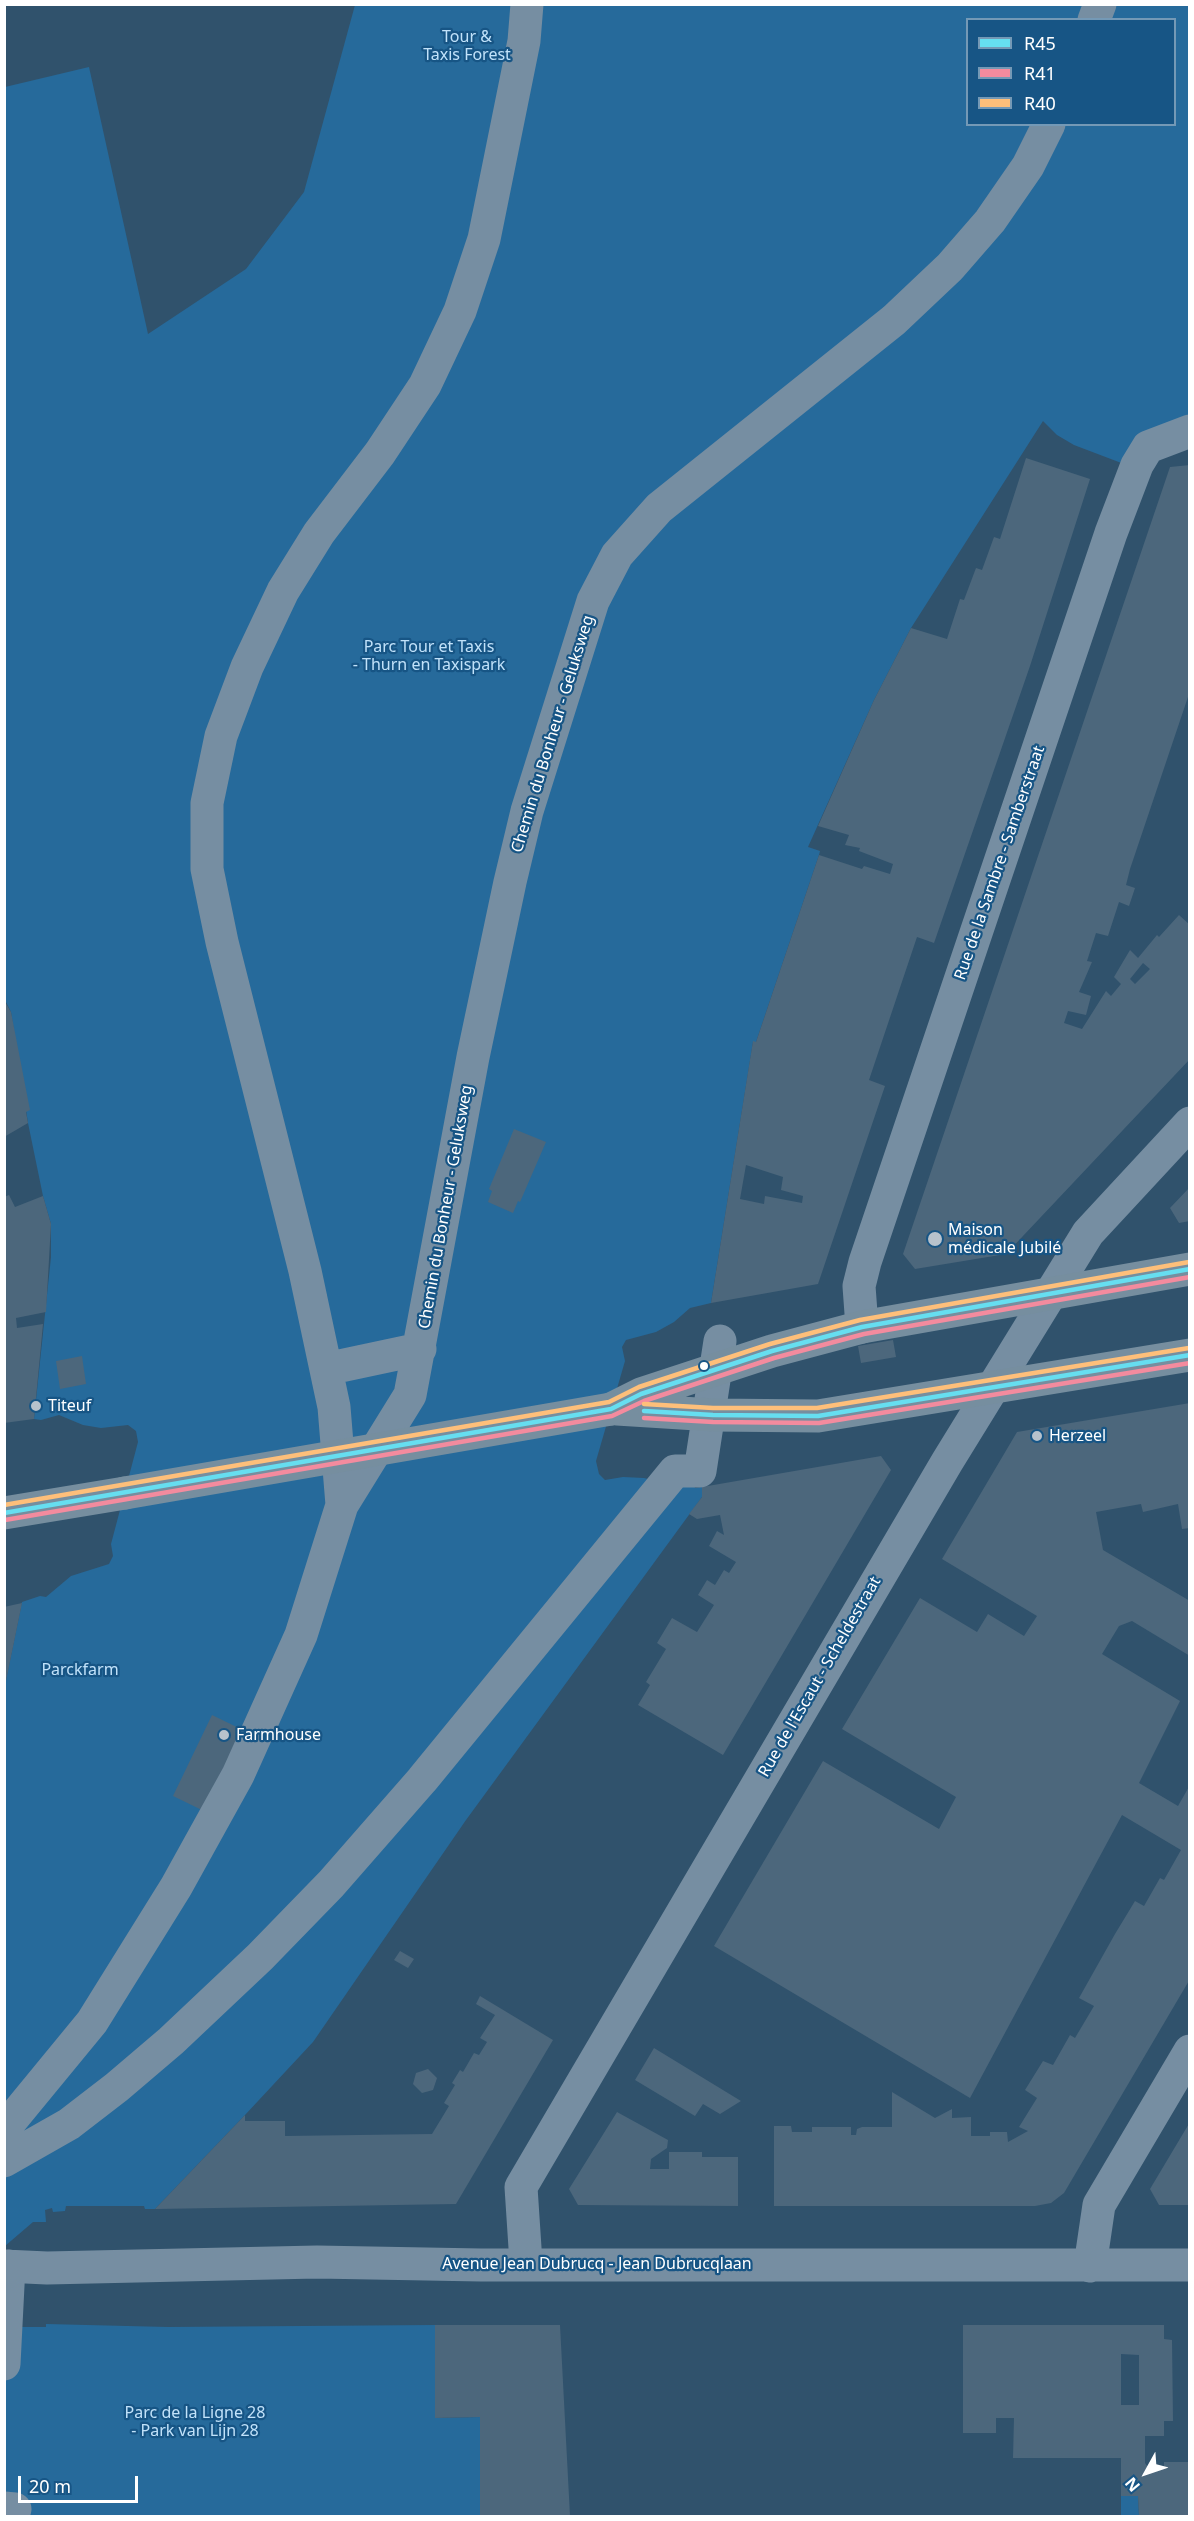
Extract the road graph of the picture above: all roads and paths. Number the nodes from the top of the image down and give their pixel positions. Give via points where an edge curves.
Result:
1 (527, 4) edge
2 (1048, 126) edge
3 (1190, 431) edge
4 (1190, 1123) edge
5 (1190, 1269) edge
6 (1051, 1293) junction
7 (862, 1326) junction
8 (420, 1349) junction
9 (718, 1355) junction
10 (1190, 1355) edge
11 (326, 1369) junction
12 (992, 1389) junction
13 (611, 1409) junction
14 (709, 1415) junction
15 (342, 1505) junction
16 (4, 1513) edge
17 (1190, 2051) edge
18 (4, 2130) edge
19 (4, 2161) edge
20 (526, 2263) junction
21 (1190, 2265) edge
22 (7, 2266) edge
23 (1090, 2266) junction
24 (4, 2364) edge

1 - 11 street via 524,41 484,239 460,311 425,385 380,453 319,533 283,591 247,667 221,736 207,803 207,869 222,942
2 - 8 street, Chemin du Bonheur - Geluksweg via 1028,166 990,221 950,267 894,320 659,508 618,555 593,601 527,811 510,882 473,1057
3 - 7 street, Rue de la Sambre - Samberstraat via 1148,447 1111,533 865,1262 859,1286
4 - 6 street, Rue de l'Escaut - Scheldestraat via 1095,1225
5 - 6 main road
6 - 7 main road
6 - 12 street, Rue de l'Escaut - Scheldestraat
7 - 9 main road via 771,1351
8 - 11 street
8 - 15 street, Chemin du Bonheur - Geluksweg via 410,1395
9 - 13 main road
9 - 14 street
10 - 12 main road
11 - 15 street via 334,1407
12 - 14 main road via 818,1416
12 - 20 street, Rue de l'Escaut - Scheldestraat via 521,2187
13 - 14 main road
13 - 16 main road, bridge
14 - 19 street via 700,1471 675,1471 471,1722 331,1884 260,1957 126,2080 69,2124
15 - 18 street via 301,1635 238,1775 176,1887 92,2022
17 - 23 street via 1099,2205
20 - 22 street, Avenue Jean Dubrucq - Jean Dubrucqlaan
20 - 23 street, Avenue Jean Dubrucq - Jean Dubrucqlaan
21 - 23 street, Avenue Jean Dubrucq - Jean Dubrucqlaan
22 - 24 street

